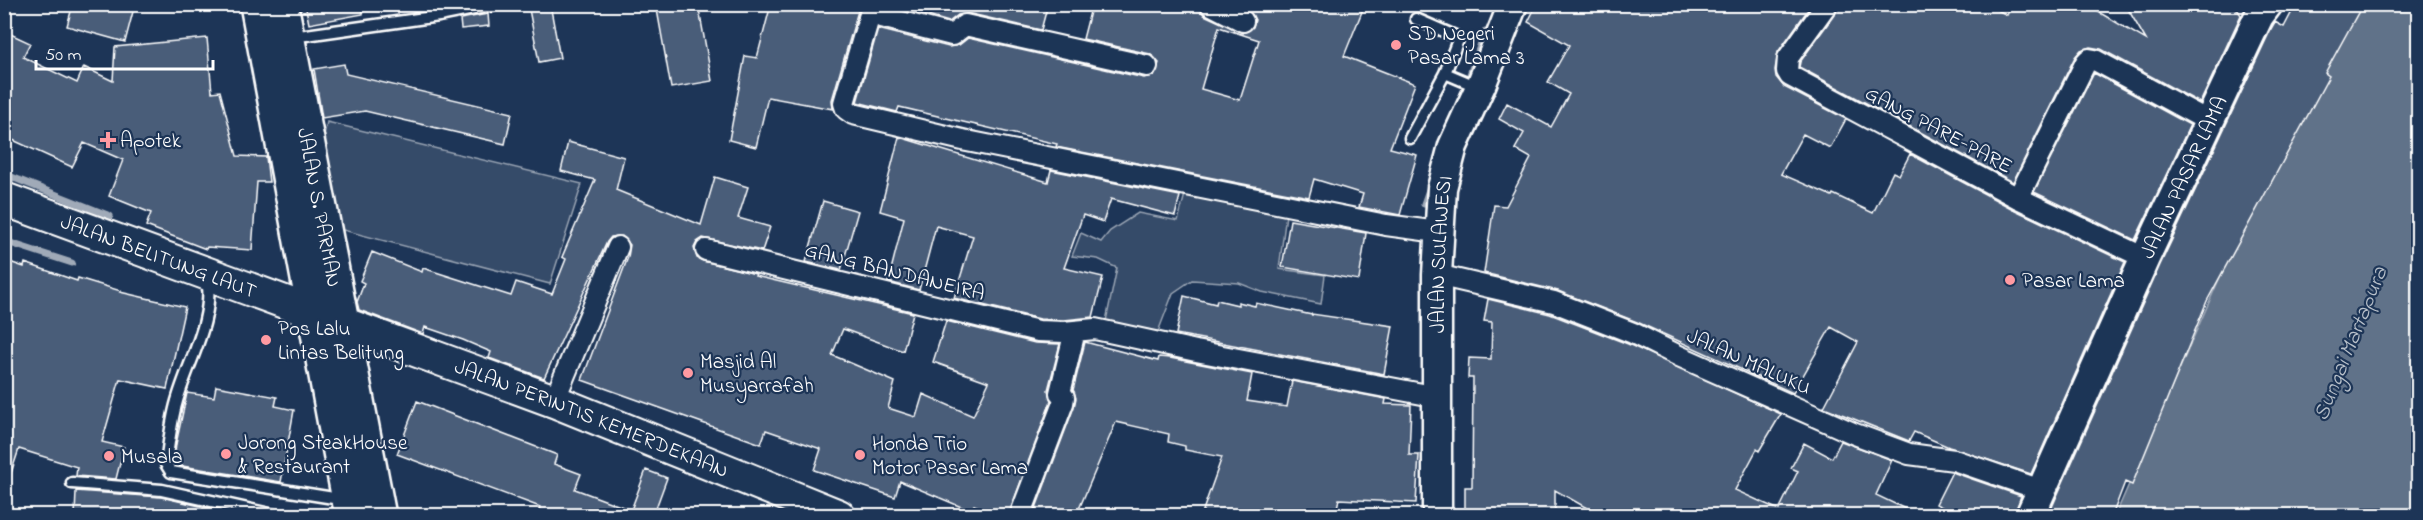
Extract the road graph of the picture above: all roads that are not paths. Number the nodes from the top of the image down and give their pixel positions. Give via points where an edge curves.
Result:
1 (257, 4) edge
2 (281, 4) edge
3 (499, 4) edge
4 (1210, 4) edge
5 (1513, 4) edge
6 (1827, 4) edge
7 (2260, 8) edge
8 (872, 9) edge
9 (438, 10) edge
10 (1416, 19) dead end
11 (1243, 21) dead end
12 (276, 39) junction
13 (1147, 66) dead end
14 (1445, 73) junction
15 (1473, 84) junction
16 (2208, 121) junction
17 (1410, 138) dead end
18 (2018, 198) junction
19 (4, 200) edge
20 (1438, 232) junction
21 (618, 247) dead end
22 (706, 250) dead end
23 (2145, 258) junction
24 (206, 272) junction
25 (1437, 275) junction
26 (328, 318) junction
27 (1075, 331) junction
28 (1438, 397) junction
29 (554, 401) junction
30 (72, 483) dead end
31 (2035, 503) edge
32 (351, 508) edge
33 (279, 516) edge
34 (379, 516) edge
35 (839, 516) edge
36 (1020, 516) edge
37 (1437, 516) edge

1 - 12 highway, JALAN S. PARMAN
2 - 12 highway, JALAN S. PARMAN
3 - 9 lane
4 - 11 street
5 - 15 main road, JALAN SULAWESI
6 - 18 street, GANG PARE-PARE via 1788,58 1786,71
7 - 16 main road, JALAN PASAR LAMA
8 - 13 street via 952,35 965,25
8 - 20 street via 844,103 853,114 967,141
9 - 12 lane
10 - 14 lane via 1458,40
12 - 26 highway, JALAN S. PARMAN
14 - 15 lane
14 - 17 lane
15 - 20 main road, JALAN SULAWESI via 1442,188
16 - 18 street via 2089,59
16 - 23 main road, JALAN PASAR LAMA
18 - 23 street, GANG PARE-PARE
19 - 24 main road, JALAN BELITUNG LAUT
20 - 25 main road, JALAN SULAWESI
21 - 29 street
22 - 27 street, GANG BANDANEIRA via 1038,331
23 - 31 main road, JALAN PASAR LAMA
24 - 26 main road, JALAN BELITUNG LAUT
24 - 32 lane via 208,307 177,401 166,464 171,472
25 - 28 main road, JALAN SULAWESI
25 - 31 street, JALAN MALUKU via 1554,302 1633,333 1855,434 1909,454 1954,460
26 - 29 main road, JALAN PERINTIS KEMERDEKAAN
26 - 32 highway, JALAN S. PARMAN
26 - 34 highway, JALAN S. PARMAN
27 - 28 street, GANG BANDANEIRA via 1095,329
27 - 36 street via 1062,379 1063,403
28 - 37 main road, JALAN SULAWESI
29 - 35 main road, JALAN PERINTIS KEMERDEKAAN
30 - 33 lane via 162,490

